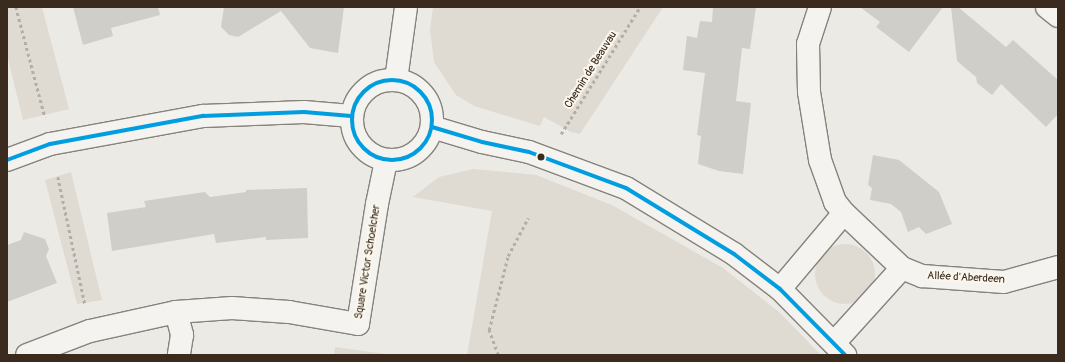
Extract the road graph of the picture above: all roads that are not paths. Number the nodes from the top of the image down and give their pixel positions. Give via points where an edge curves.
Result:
1 (406, 7) edge
2 (820, 7) edge
3 (1048, 7) edge
4 (1058, 16) edge
5 (396, 80) junction
6 (351, 116) junction
7 (432, 127) junction
8 (7, 160) edge
9 (386, 161) junction
10 (844, 213) junction
11 (1058, 267) edge
12 (902, 268) junction
13 (780, 289) junction
14 (176, 312) junction
15 (839, 349) edge
16 (27, 355) edge
17 (179, 355) edge

1 - 5 street
2 - 10 street via 808,44 809,92 820,160 835,202
3 - 4 street
5 - 6 street via 379,81 362,91
5 - 7 street via 412,85 426,98 432,113
6 - 8 street via 304,112 203,116 50,144
6 - 9 street via 357,142 368,154
7 - 9 street via 417,154 402,160
7 - 13 street via 482,142 529,152 626,188 734,254
9 - 14 street, Square Victor Schoelcher via 358,324 289,312 232,308
10 - 12 street
10 - 13 street
11 - 12 street, Allée d'Aberdeen via 1004,282 922,276
12 - 15 street
13 - 15 street
14 - 16 street, Square Victor Schoelcher via 90,330
14 - 17 street via 182,335

